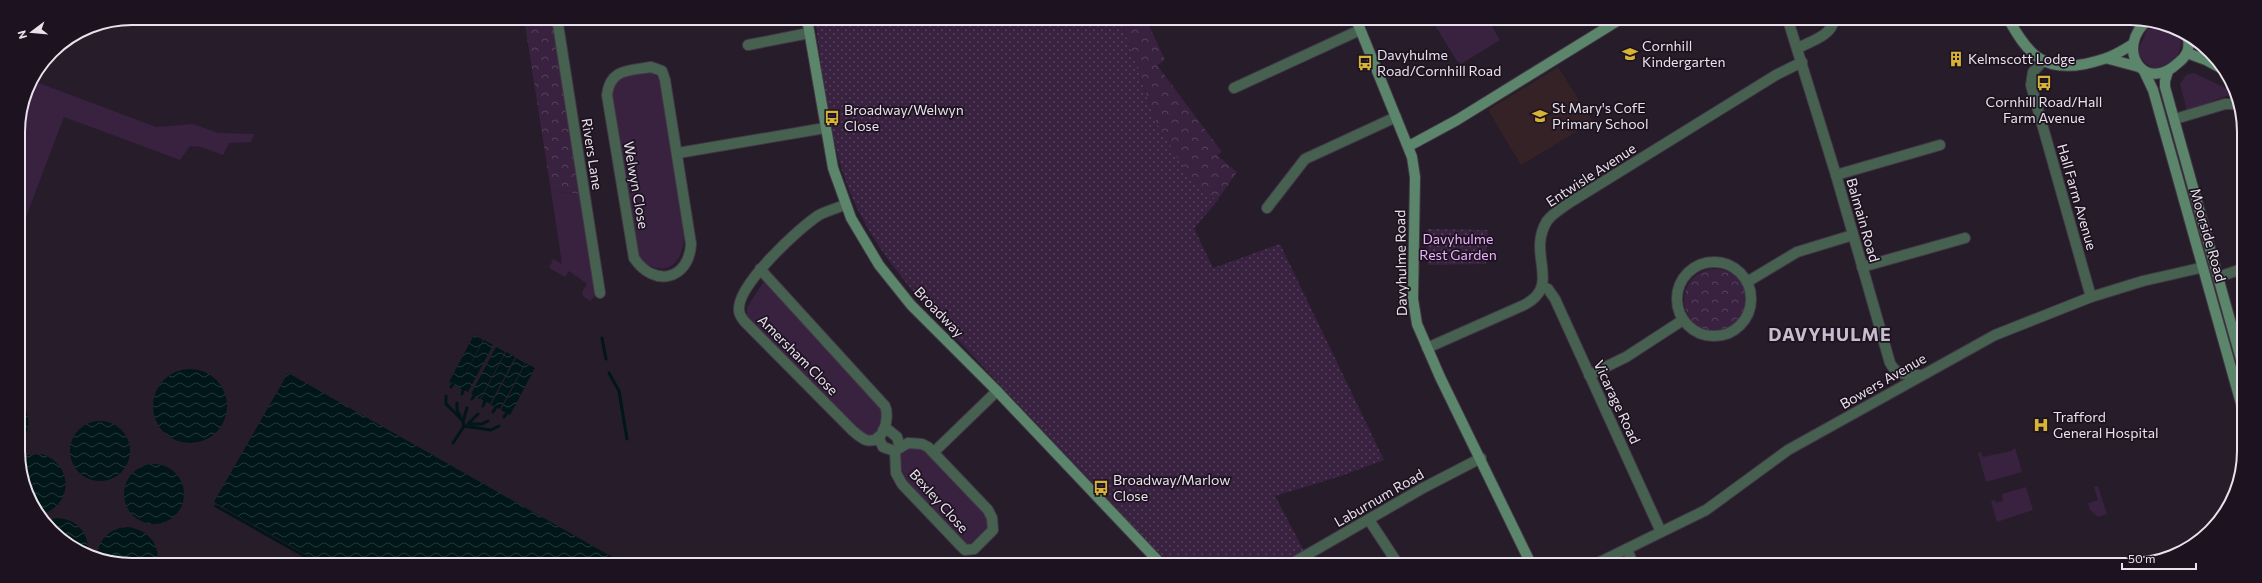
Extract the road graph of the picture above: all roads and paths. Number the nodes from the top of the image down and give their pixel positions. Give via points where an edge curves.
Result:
1 (558, 25) edge
2 (808, 25) edge
3 (1358, 25) edge
4 (1611, 25) edge
5 (1790, 25) edge
6 (1833, 25) edge
7 (2012, 25) edge
8 (2138, 26) edge
9 (2143, 26) edge
10 (1360, 30) junction
11 (2138, 31) junction
12 (809, 33) junction
13 (2188, 42) edge
14 (2133, 44) junction
15 (748, 45) dead end
16 (1798, 48) junction
17 (2186, 53) junction
18 (2109, 59) junction
19 (2043, 61) junction
20 (1800, 63) junction
21 (2212, 63) edge
22 (2142, 69) junction
23 (2168, 71) junction
24 (1234, 88) dead end
25 (2233, 104) edge
26 (1396, 117) junction
27 (2175, 119) junction
28 (825, 128) junction
29 (1409, 146) junction
30 (1940, 146) dead end
31 (678, 153) junction
32 (1836, 175) junction
33 (845, 205) junction
34 (1267, 208) dead end
35 (1853, 235) junction
36 (1965, 238) dead end
37 (1862, 267) junction
38 (760, 268) junction
39 (2203, 269) junction
40 (2237, 270) edge
41 (2216, 273) junction
42 (1748, 282) junction
43 (1543, 287) junction
44 (2220, 288) junction
45 (2210, 291) junction
46 (600, 293) dead end
47 (2091, 297) junction
48 (1683, 320) junction
49 (2237, 346) edge
50 (1427, 348) junction
51 (1589, 375) junction
52 (1923, 375) junction
53 (2237, 389) edge
54 (997, 391) junction
55 (881, 434) junction
56 (894, 434) joint
57 (898, 449) junction
58 (934, 452) junction
59 (1481, 458) junction
60 (1370, 520) junction
61 (1661, 532) junction
62 (1627, 549) junction
63 (1155, 558) edge
64 (1303, 558) edge
65 (1394, 558) edge
66 (1528, 558) edge
67 (1608, 558) edge
68 (1631, 558) edge

1 - 46 street, Rivers Lane
2 - 12 street, Broadway
3 - 10 street, Davyhulme Road
4 - 29 street via 1457,120
5 - 16 street, Balmain Road
6 - 16 street via 1829,32
7 - 19 street via 2027,48
8 - 11 street
9 - 11 street
10 - 24 street
10 - 26 street, Davyhulme Road
11 - 14 street
12 - 15 street
12 - 28 street, Broadway
13 - 17 street
14 - 18 street
14 - 22 street, Moorside Road via 2133,56
16 - 20 street, Balmain Road
17 - 21 street
17 - 23 street
18 - 19 street via 2070,66
18 - 22 street
19 - 47 street, Hall Farm Avenue via 2033,72 2031,84
20 - 32 street, Balmain Road
20 - 43 street, Entwisle Avenue via 1650,152 1557,211 1548,220 1540,243
22 - 23 street via 2154,75
22 - 39 street, Moorside Road via 2153,90
23 - 27 street, Moorside Road via 2165,87
25 - 27 street via 2225,104
26 - 29 street, Davyhulme Road
26 - 34 street via 1305,159
27 - 41 street, Moorside Road
28 - 31 street
28 - 33 street, Broadway via 833,168
29 - 50 street, Davyhulme Road via 1415,177 1414,311
30 - 32 street
31 - 31 street, Welwyn Close via 691,244 690,258 684,267 674,274 663,277 646,273 634,258 607,95 608,84 612,78 619,73 651,67 662,71
32 - 35 street, Balmain Road
33 - 38 street, Amersham Close via 821,214 810,222
33 - 54 street, Broadway via 864,241 892,284
35 - 37 street, Balmain Road
35 - 42 street via 1797,252
36 - 37 street
37 - 52 street, Balmain Road via 1890,363 1897,372 1904,375
38 - 55 street, Amersham Close via 885,406 888,418
38 - 55 street, Amersham Close via 741,301 740,315 853,431 865,440 871,440
39 - 41 street
39 - 45 street, Moorside Road
39 - 47 street, Bowers Avenue via 2143,281
40 - 41 street
41 - 44 street, Moorside Road
42 - 48 street via 1752,294 1747,318 1739,328 1728,335 1703,335
42 - 48 street via 1732,266 1722,262 1700,264 1683,278 1678,288 1678,310
43 - 50 street via 1532,301
43 - 51 street, Vicarage Road via 1548,289 1555,299
44 - 45 street
44 - 49 street, Moorside Road
45 - 53 street, Moorside Road
47 - 52 street, Bowers Avenue via 1995,335
48 - 51 street via 1626,357
50 - 59 street, Davyhulme Road
51 - 61 street, Vicarage Road
52 - 61 street, Bowers Avenue via 1794,446 1713,506
54 - 58 street, Bexley Close
54 - 63 street, Broadway
55 - 56 street, Amersham Close via 887,429
55 - 57 street via 883,447
56 - 57 street, Bexley Close
57 - 58 street, Bexley Close via 908,443 915,443 922,444
57 - 58 street, Bexley Close via 896,473 902,484 965,550 974,549 991,534 994,525 992,518 988,510
59 - 60 street, Laburnum Road
59 - 66 street, Davyhulme Road
60 - 64 street, Laburnum Road
60 - 65 street
61 - 62 street, Bowers Avenue
62 - 67 street, Bowers Avenue
62 - 68 street

